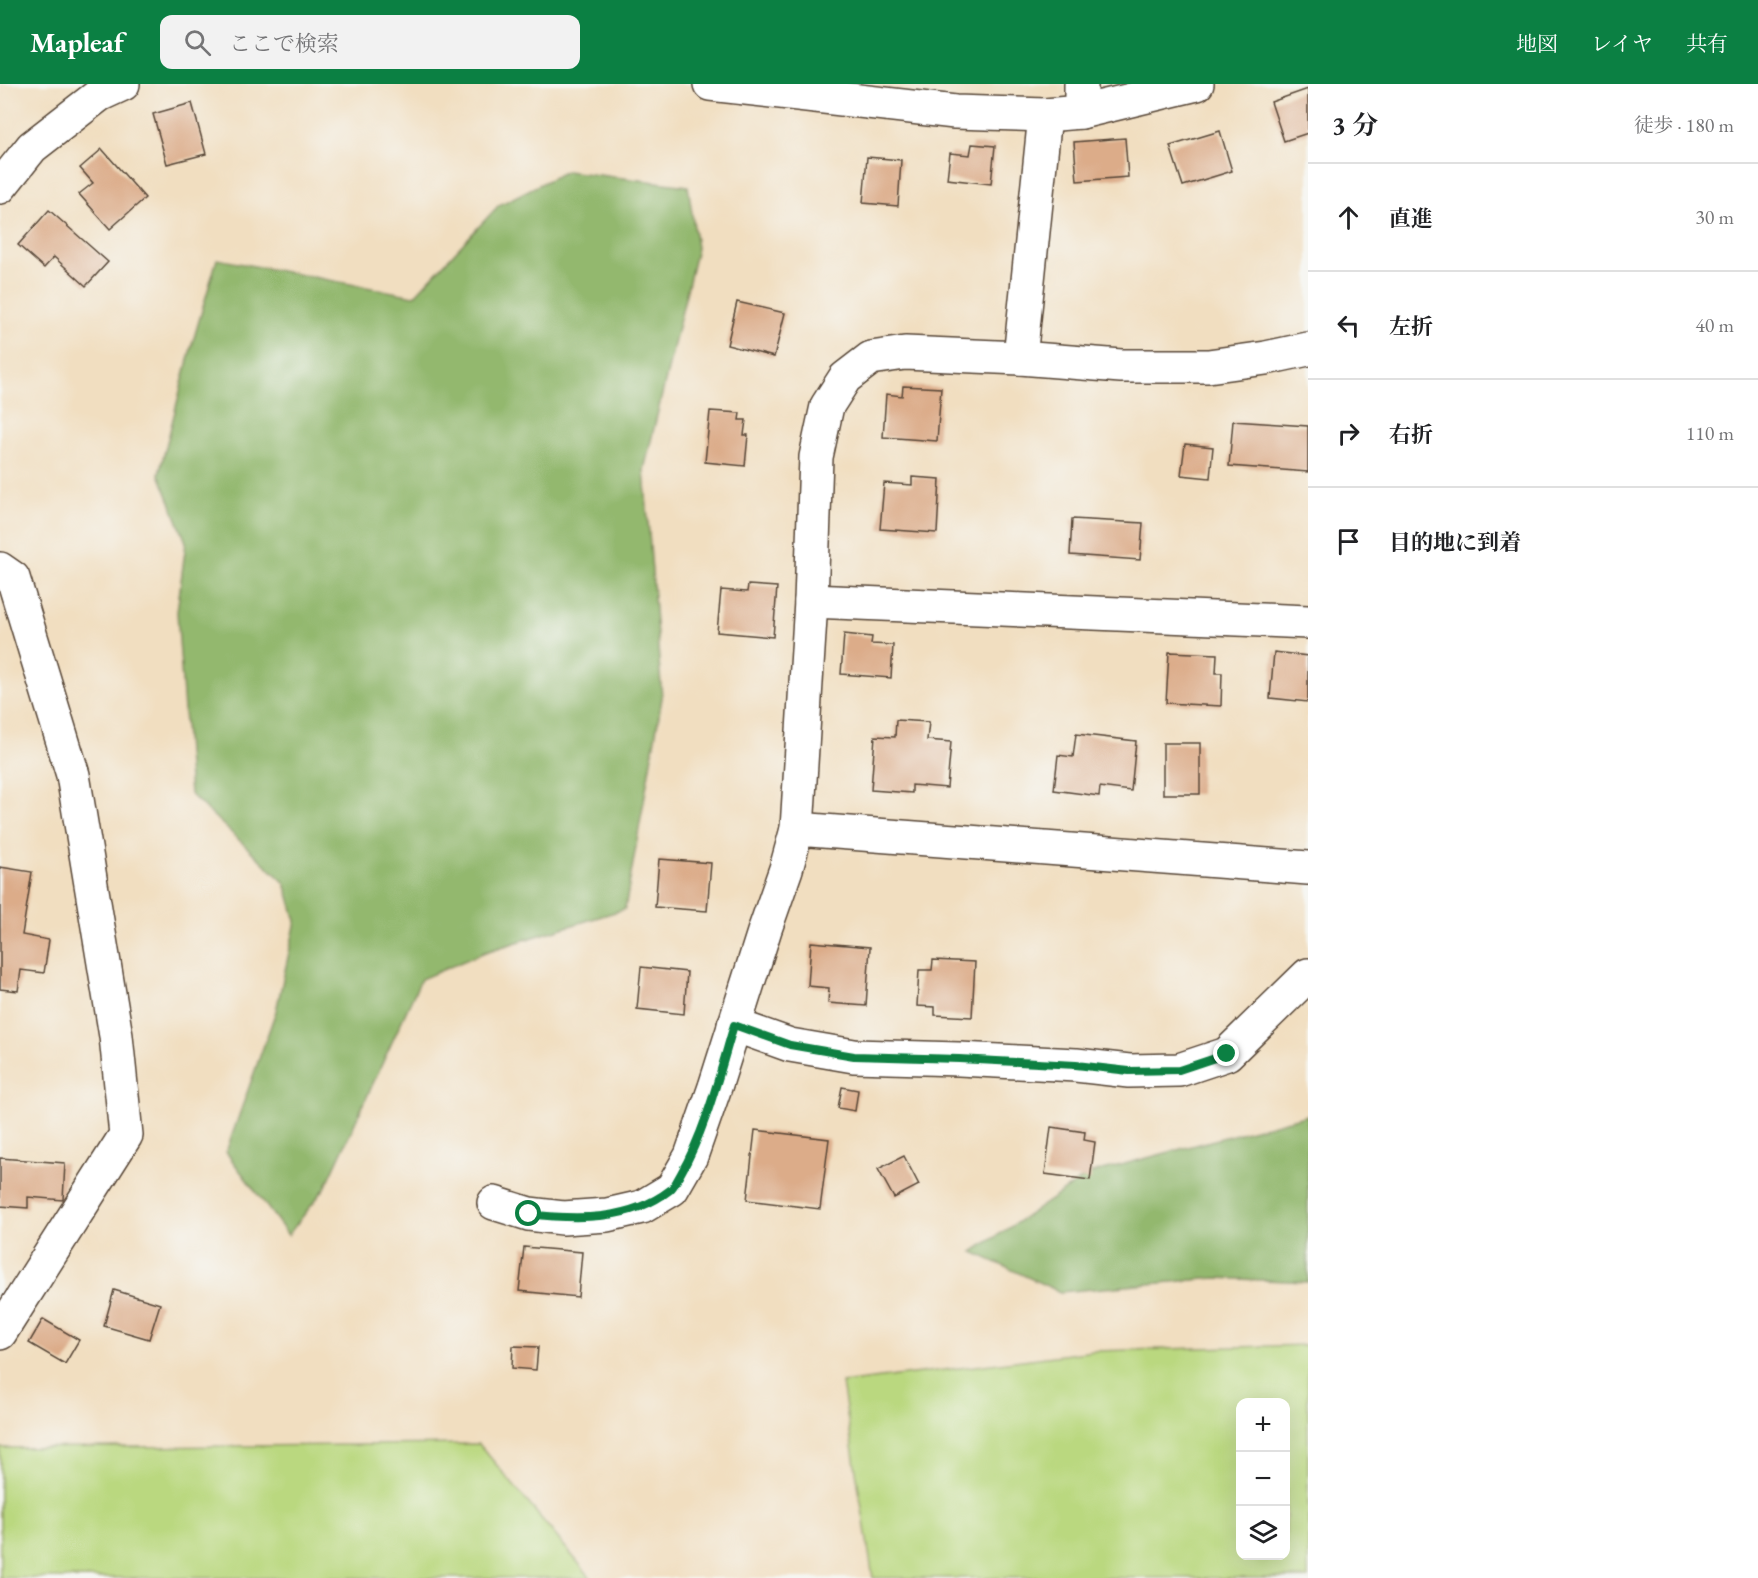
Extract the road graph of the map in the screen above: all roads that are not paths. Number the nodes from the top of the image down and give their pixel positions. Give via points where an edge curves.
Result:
1 (123, 84) edge
2 (710, 84) edge
3 (1197, 84) edge
4 (1081, 98) edge
5 (1045, 115) junction
6 (0, 187) edge
7 (1308, 349) edge
8 (1020, 358) junction
9 (0, 569) edge
10 (811, 601) junction
11 (1308, 622) edge
12 (797, 829) junction
13 (1308, 868) edge
14 (1308, 975) edge
15 (734, 1025) junction
16 (494, 1203) dead end
17 (0, 1333) edge

1 - 6 street via 99,94 32,147
2 - 5 street via 955,112
3 - 4 street
4 - 5 street
5 - 8 street
7 - 8 street via 1208,366 1121,366
8 - 10 street via 904,353 871,358 845,378 827,406 816,457
9 - 17 street via 13,578 73,775 116,1036 126,1135
10 - 11 street
10 - 12 street
12 - 13 street
12 - 15 street
14 - 15 street via 1227,1054 1179,1070 1129,1071 1076,1065 854,1056 790,1045
15 - 16 street via 691,1156 672,1189 642,1207 607,1215 563,1218 529,1214

